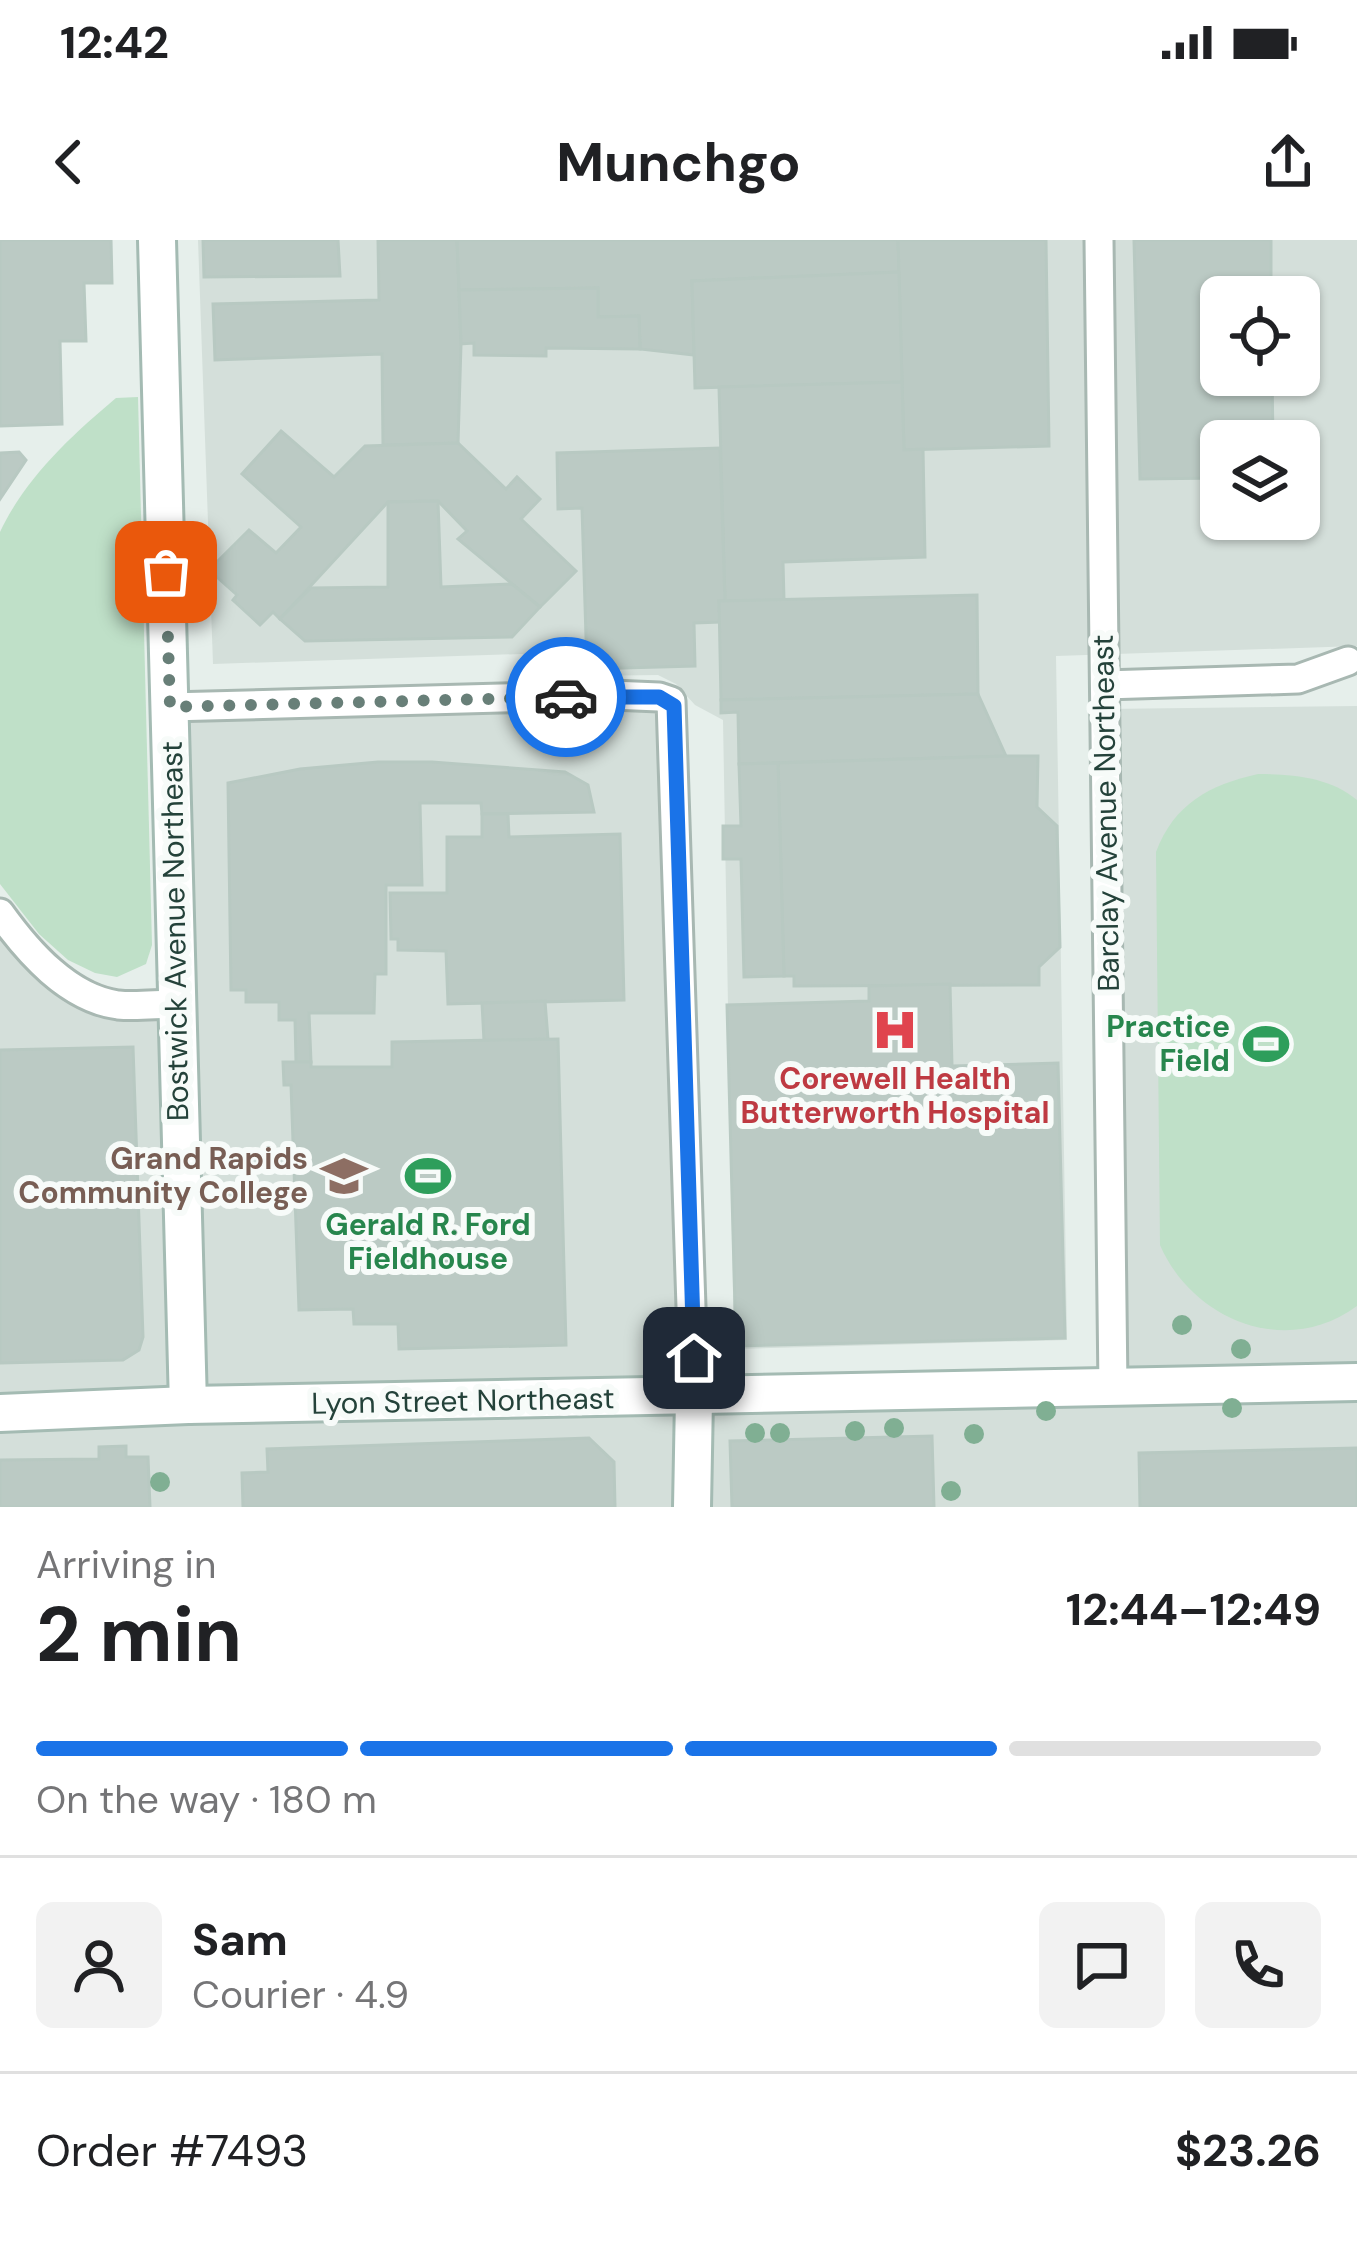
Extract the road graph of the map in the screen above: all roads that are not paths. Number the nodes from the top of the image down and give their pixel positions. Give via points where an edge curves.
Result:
1 (157, 240) edge
2 (1099, 240) edge
3 (1348, 661) dead end
4 (1105, 685) junction
5 (170, 707) junction
6 (0, 913) edge
7 (176, 1004) junction
8 (1357, 1382) edge
9 (1113, 1387) junction
10 (694, 1398) junction
11 (188, 1405) junction
12 (0, 1413) edge
13 (692, 1507) edge

1 - 5 street, Bostwick Avenue Northeast
2 - 4 street, Barclay Avenue Northeast
3 - 4 street via 1298,679
4 - 9 street, Barclay Avenue Northeast
5 - 7 street, Bostwick Avenue Northeast
5 - 10 street via 611,695 671,701
6 - 7 street via 19,940 84,994 118,1005
7 - 11 street, Bostwick Avenue Northeast
8 - 9 street, Lyon Street Northeast
9 - 10 street, Lyon Street Northeast
10 - 11 street, Lyon Street Northeast
10 - 13 street
11 - 12 street, Lyon Street Northeast

